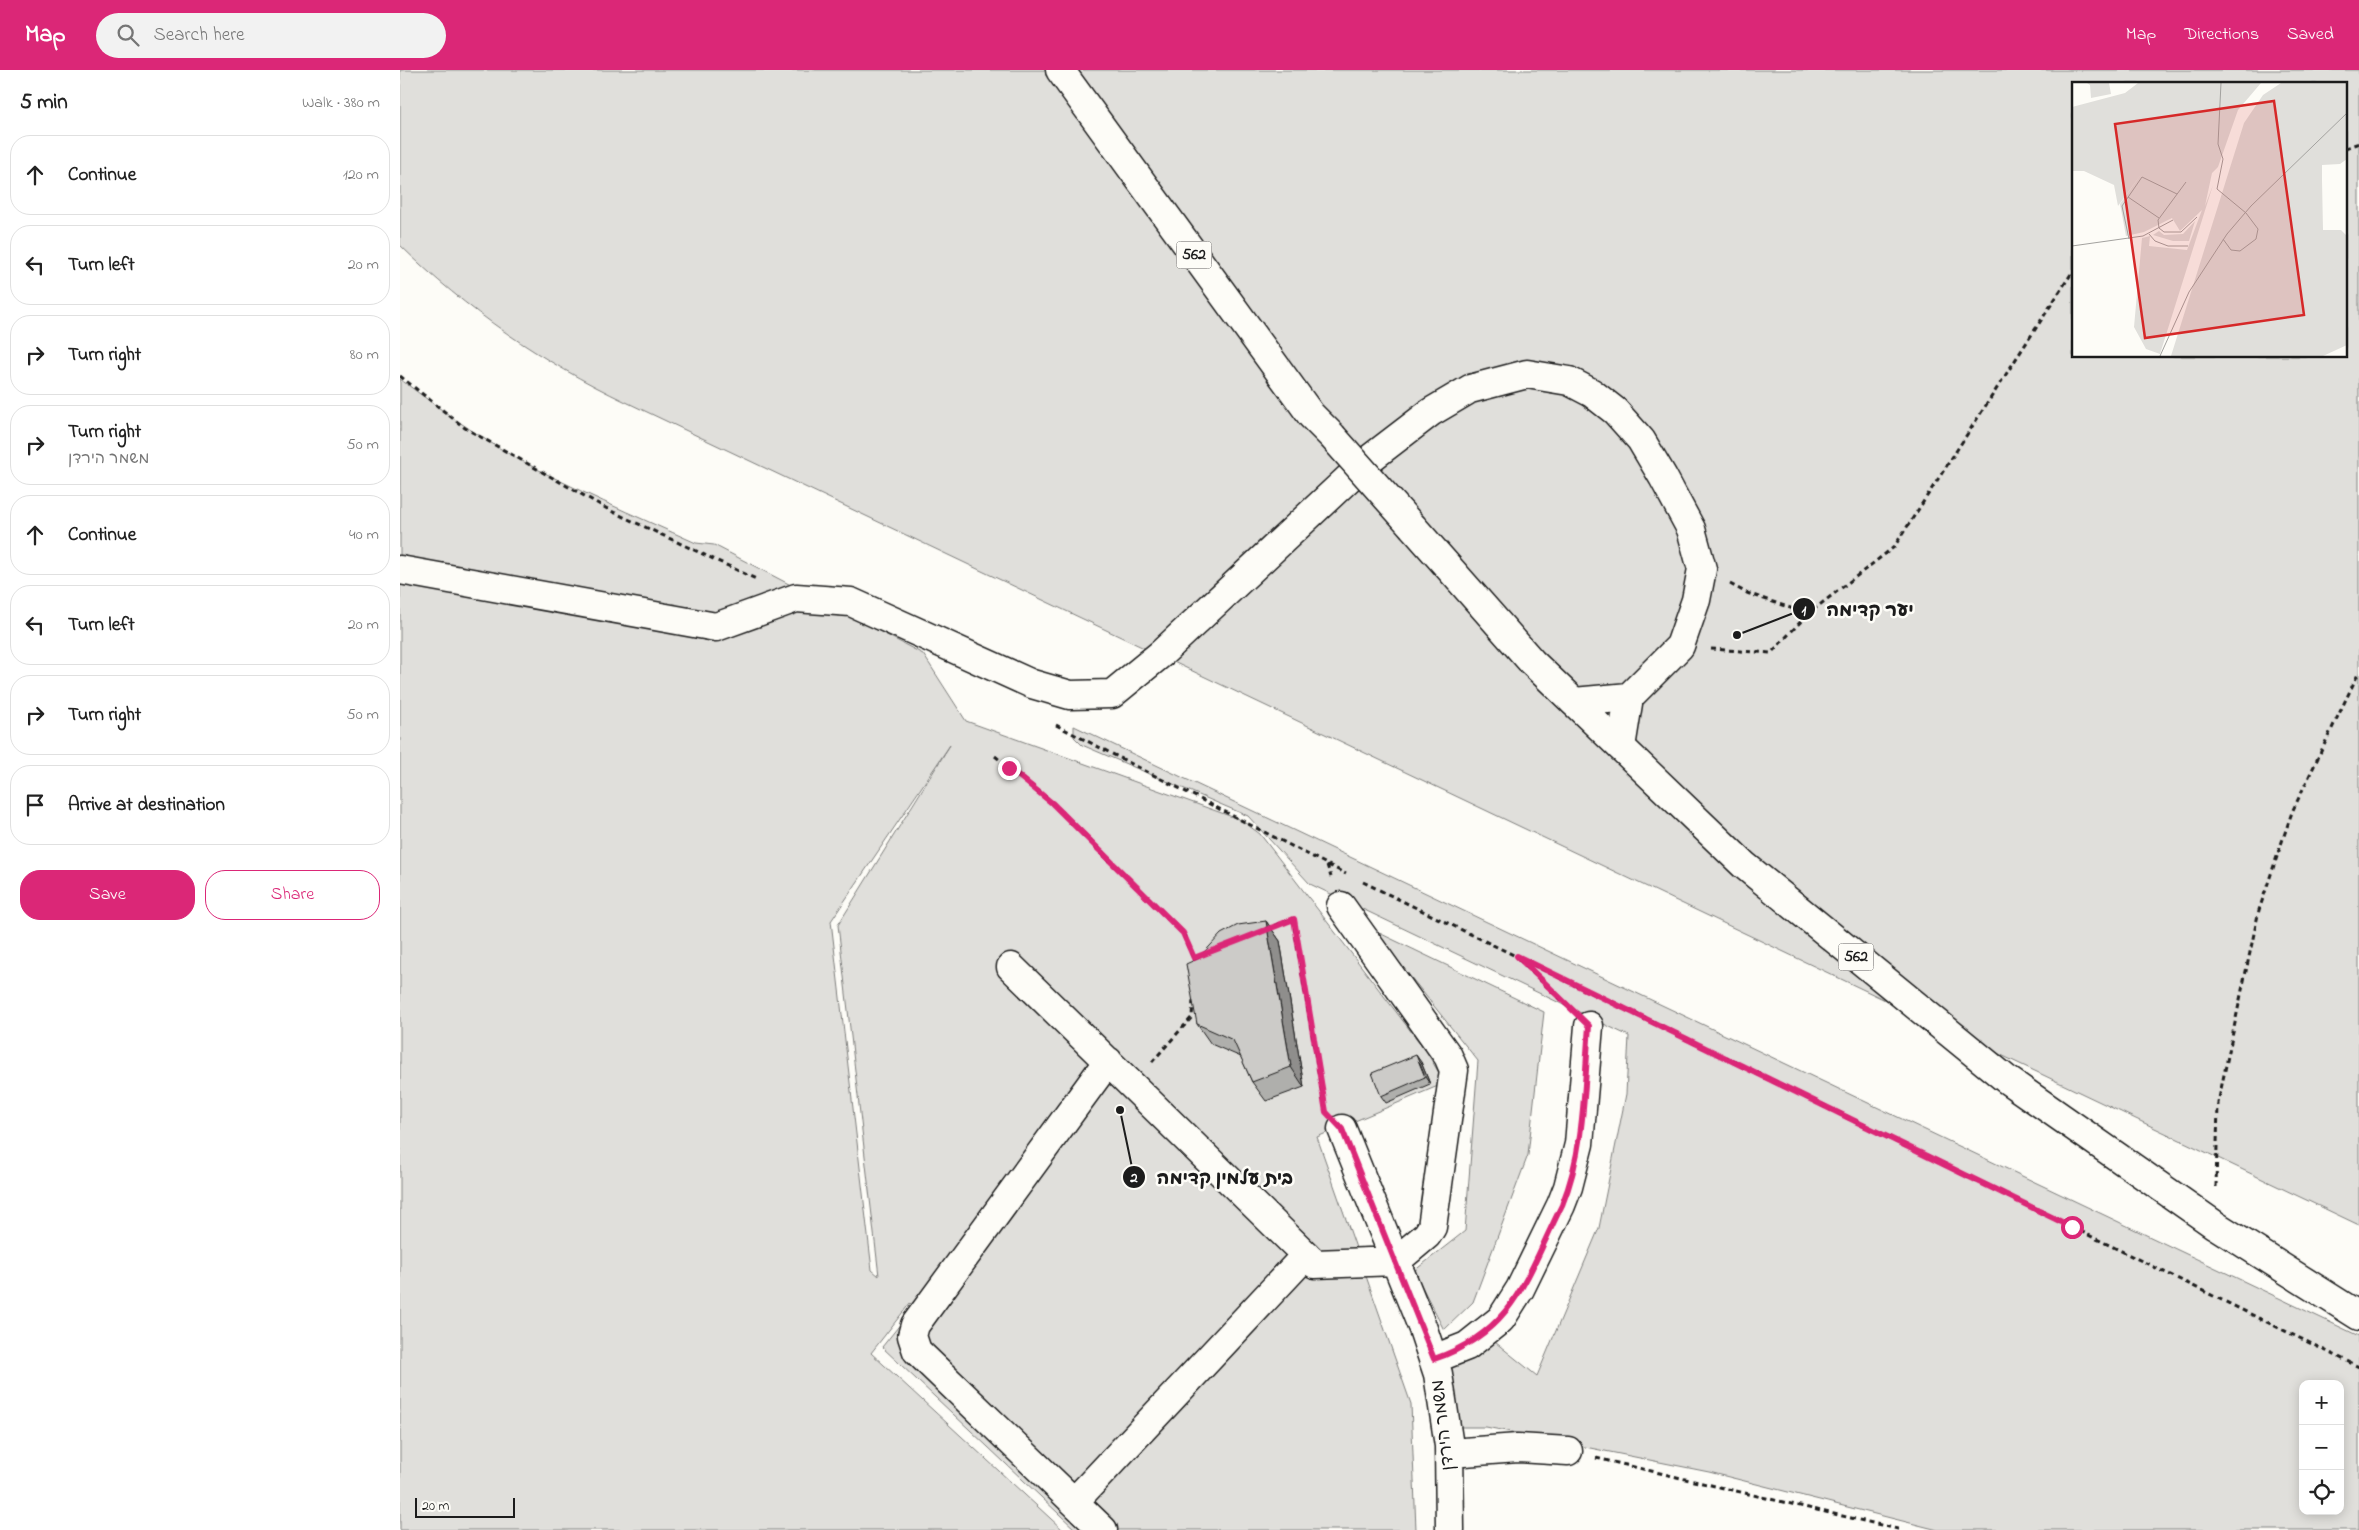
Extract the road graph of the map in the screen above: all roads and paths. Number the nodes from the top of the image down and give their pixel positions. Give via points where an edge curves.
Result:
1 (1060, 70) edge
2 (2359, 143) edge
3 (2346, 148) edge
4 (2072, 273) edge
5 (400, 376) edge
6 (1702, 569) junction
7 (400, 570) edge
8 (796, 598) junction
9 (1808, 614) junction
10 (1680, 646) junction
11 (2359, 672) edge
12 (1629, 697) junction
13 (1574, 702) junction
14 (1057, 726) dead end
15 (1621, 747) junction
16 (995, 756) dead end
17 (1341, 906) dead end
18 (1266, 930) edge
19 (1212, 951) edge
20 (1517, 956) junction
21 (1194, 958) junction
22 (1011, 967) dead end
23 (1194, 968) edge
24 (1598, 996) dead end
25 (1193, 998) edge
26 (1607, 1000) dead end
27 (1589, 1026) joint
28 (1108, 1061) junction
29 (1132, 1085) junction
30 (1342, 1129) joint
31 (2215, 1225) junction
32 (1306, 1255) junction
33 (1396, 1260) junction
34 (2359, 1316) edge
35 (1434, 1359) junction
36 (2359, 1367) edge
37 (1568, 1451) joint
38 (1450, 1453) junction
39 (1074, 1502) junction
40 (1103, 1530) edge
41 (1450, 1530) edge
42 (1902, 1530) edge

1 - 13 street, 562, bridge via 1311,415 1532,662
2 - 3 path
4 - 9 path via 1894,548
5 - 8 path via 465,428 612,511
6 - 8 street via 1691,529 1641,440 1614,410 1592,393 1569,381 1528,374 1470,389 1431,412 1367,461 1162,653 1112,694 1070,695 1032,684 851,602
6 - 9 path via 1748,593
6 - 10 street via 1696,600
7 - 8 street via 716,627
9 - 10 path via 1771,654
10 - 12 street
11 - 31 path via 2292,812 2260,910 2218,1104
12 - 13 street
12 - 15 street
13 - 15 street, 562
14 - 20 path via 1327,865
15 - 31 street, 562 via 1744,865 2006,1079
16 - 21 path via 1052,803 1183,933
17 - 33 street via 1448,1056 1454,1070 1432,1227 1427,1235
18 - 30 path via 1294,919 1326,1112
19 - 21 path
20 - 24 path
20 - 27 path
21 - 23 path
22 - 28 street
25 - 29 path via 1192,1017
26 - 36 path
27 - 35 street via 1579,1144 1562,1205 1520,1289 1501,1318 1467,1346
28 - 29 street
28 - 39 street via 915,1325 912,1336 917,1351
29 - 32 street
30 - 33 street, משמר הירדן
31 - 34 street, 562
32 - 33 street via 1315,1264
32 - 39 street
33 - 35 street, משמר הירדן
35 - 38 street, משמר הירדן via 1446,1411
37 - 38 street via 1518,1448
37 - 42 path
38 - 41 street, משמר הירדן
39 - 40 street

